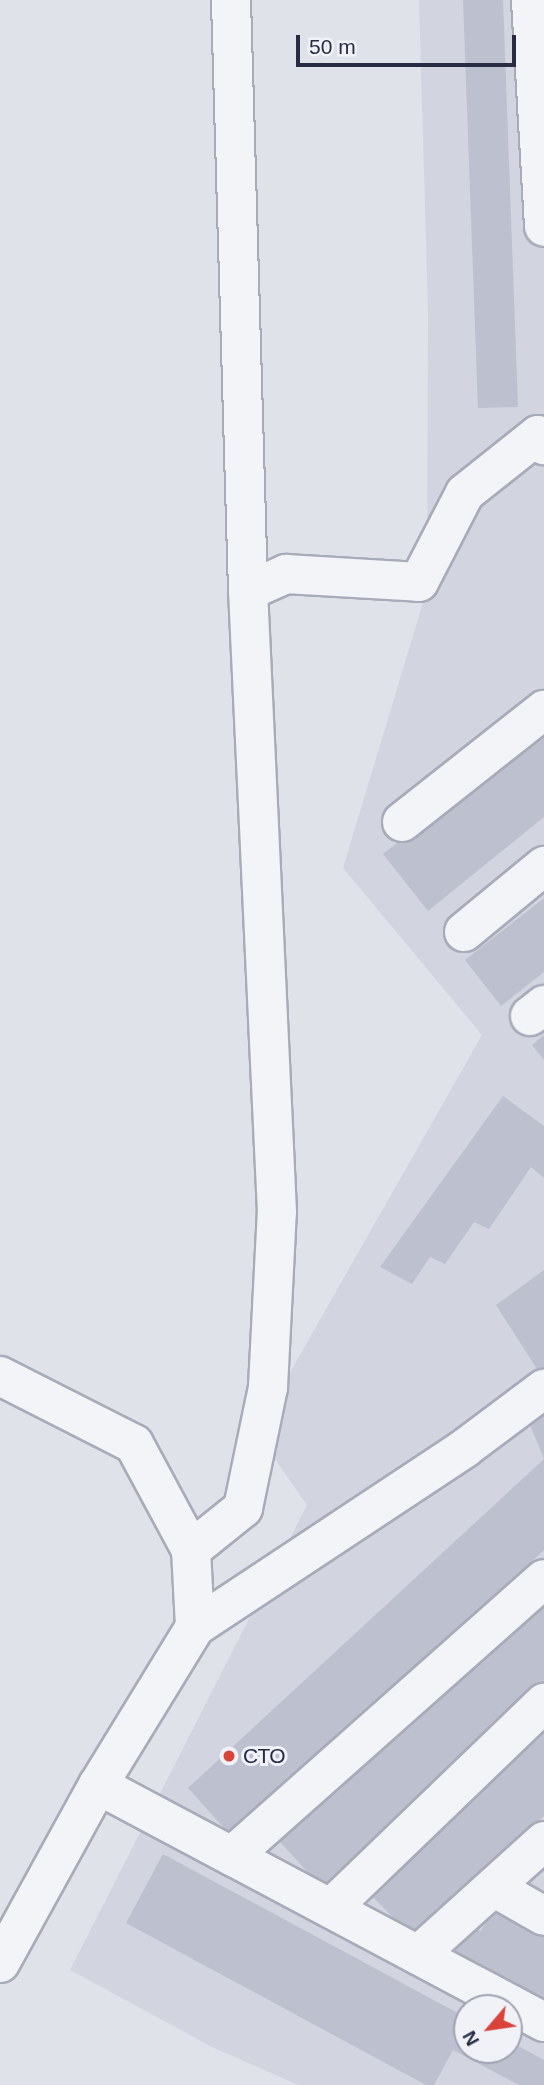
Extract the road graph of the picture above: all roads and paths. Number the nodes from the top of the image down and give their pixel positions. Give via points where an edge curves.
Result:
1 (231, 0) edge
2 (531, 0) edge
3 (539, 91) edge
4 (543, 214) edge
5 (542, 432) edge
6 (248, 591) junction
7 (544, 710) edge
8 (402, 822) dead end
9 (544, 866) edge
10 (464, 932) dead end
11 (0, 1376) edge
12 (544, 1389) edge
13 (191, 1550) junction
14 (544, 1579) edge
15 (195, 1627) junction
16 (544, 1703) edge
17 (98, 1784) junction
18 (544, 1841) edge
19 (232, 1856) junction
20 (495, 1888) junction
21 (331, 1908) junction
22 (544, 1916) edge
23 (418, 1955) junction
24 (0, 1963) edge
25 (544, 2022) edge

1 - 6 lane
2 - 3 lane
3 - 4 lane
5 - 6 lane via 465,493 419,582 286,574
6 - 13 lane via 277,1212 268,1387 243,1508
7 - 8 lane
9 - 10 lane
11 - 13 lane via 134,1444
12 - 15 lane via 465,1448
13 - 15 lane
14 - 19 lane
15 - 17 lane
16 - 21 lane
17 - 19 lane
17 - 24 lane
18 - 20 lane
19 - 21 lane
20 - 22 lane
20 - 23 lane
21 - 23 lane
23 - 25 lane

